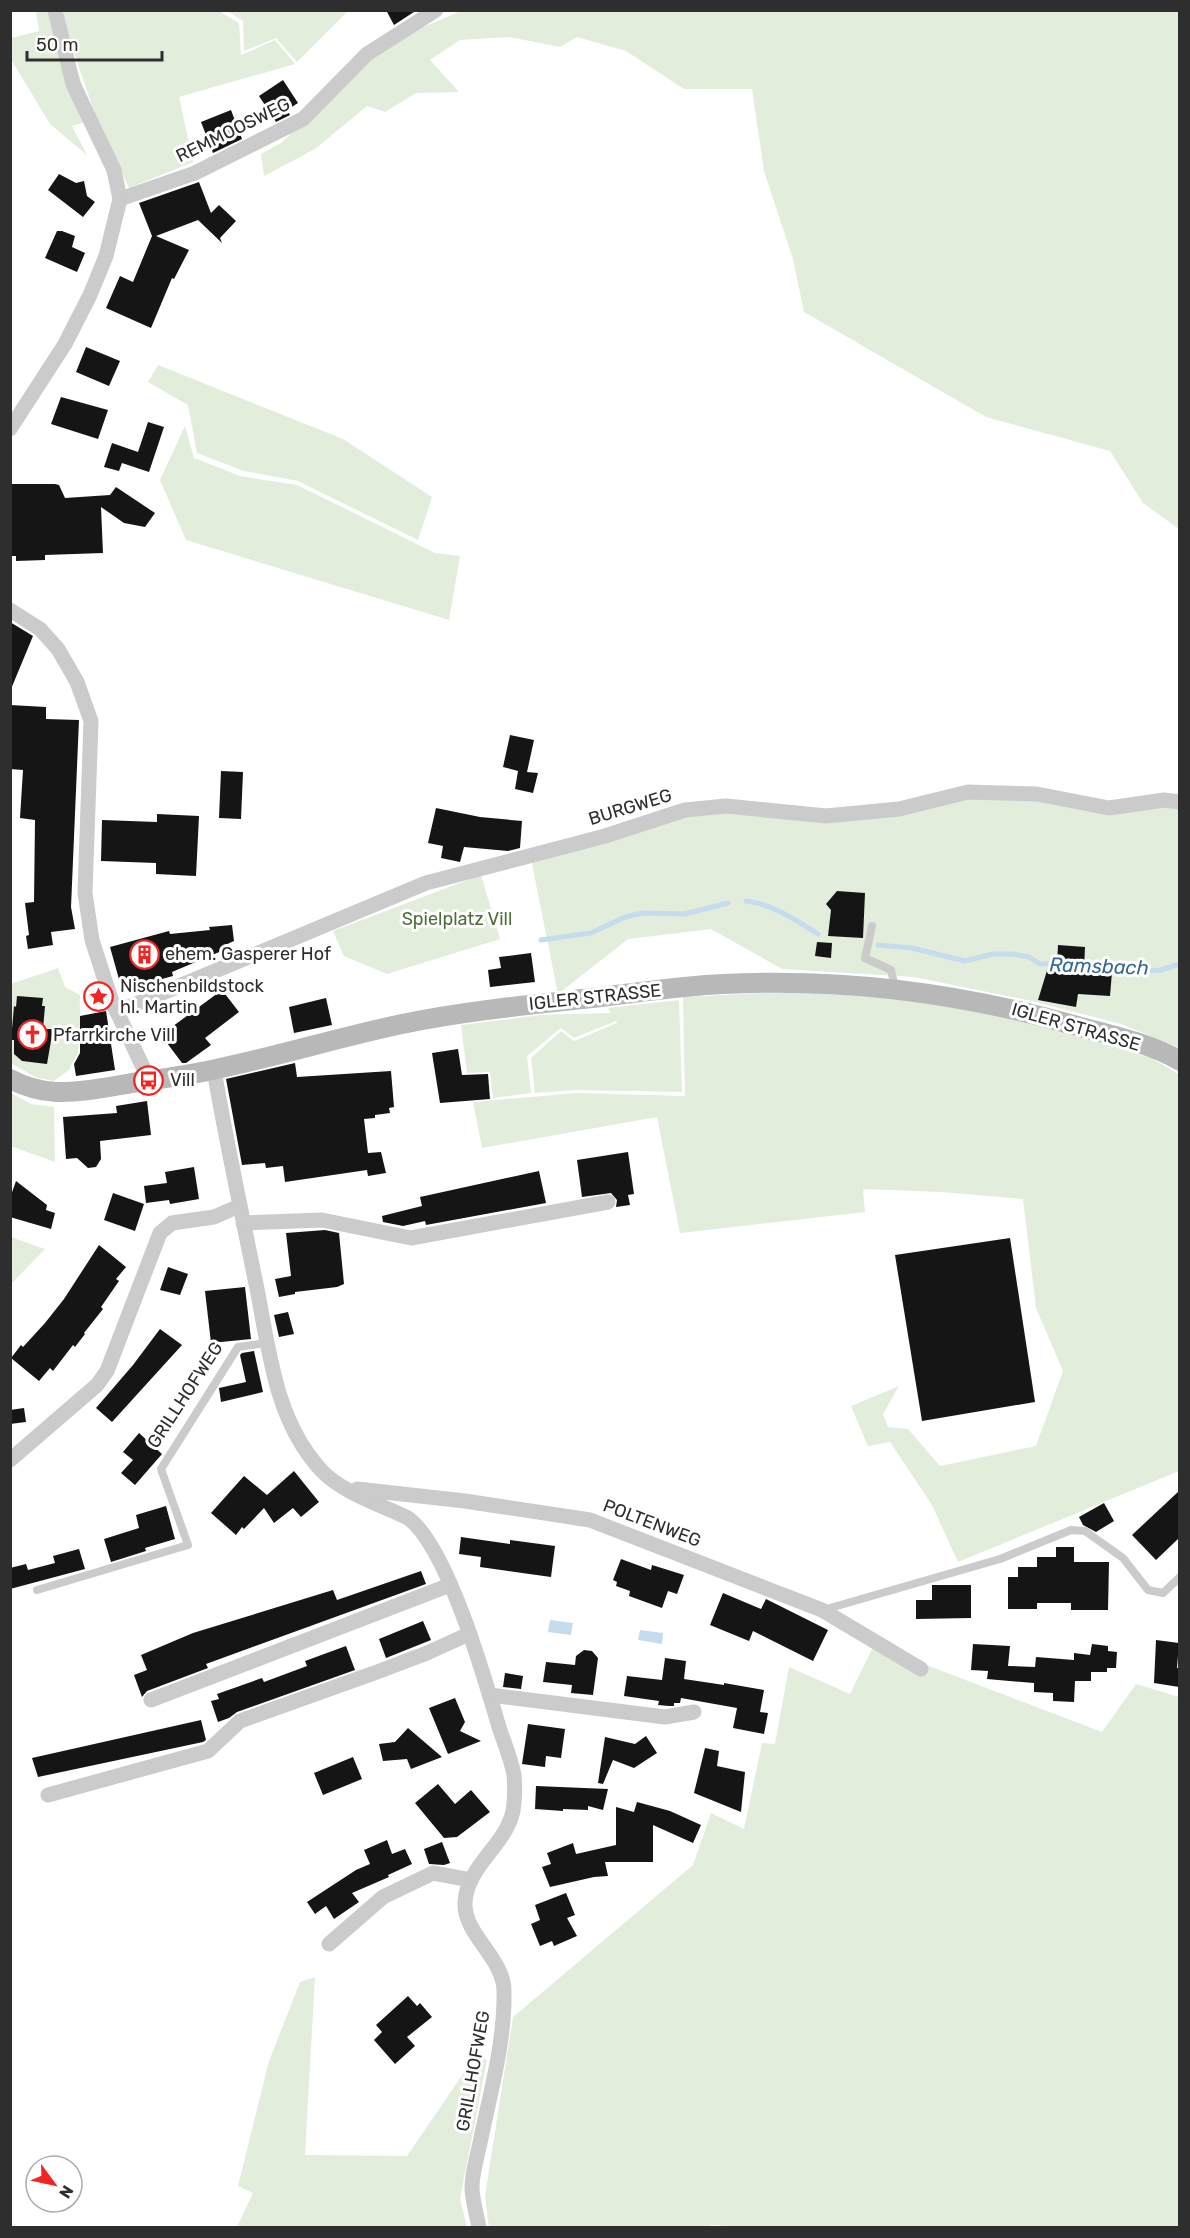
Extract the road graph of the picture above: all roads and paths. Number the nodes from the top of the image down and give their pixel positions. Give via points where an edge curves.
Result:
1 (55, 10) edge
2 (436, 10) edge
3 (120, 200) junction
4 (10, 429) edge
5 (10, 610) edge
6 (1179, 802) edge
7 (872, 926) dead end
8 (895, 988) junction
9 (117, 1012) junction
10 (1179, 1061) edge
11 (214, 1070) junction
12 (10, 1079) edge
13 (149, 1080) junction
14 (608, 1202) dead end
15 (239, 1206) junction
16 (243, 1224) junction
17 (266, 1343) junction
18 (10, 1460) edge
19 (345, 1488) junction
20 (1179, 1577) edge
21 (450, 1585) junction
22 (37, 1590) dead end
23 (822, 1610) junction
24 (469, 1634) junction
25 (921, 1669) dead end
26 (490, 1695) junction
27 (151, 1700) dead end
28 (694, 1712) dead end
29 (48, 1795) dead end
30 (471, 1880) junction
31 (328, 1944) dead end
32 (479, 2228) edge

1 - 3 street via 73,84 114,170
2 - 3 street, REMMOOSWEG via 367,54 303,119 195,173
3 - 4 street via 106,256 85,306
5 - 9 street via 44,633 58,649 74,676 91,721 85,893 92,940
6 - 9 street, BURGWEG via 1164,800 1109,808 1037,794 968,792 899,809 825,816 726,806 685,810 605,836 426,883
7 - 8 lane via 865,958 891,970
8 - 10 main road, IGLER STRASSE via 1017,1010 1152,1048
8 - 11 main road, IGLER STRASSE via 828,983 719,984 478,1010 405,1023
9 - 13 street
11 - 13 main road, IGLER STRASSE
11 - 15 street, GRILLHOFWEG
12 - 13 main road, IGLER STRASSE via 33,1089 58,1092
14 - 16 street via 411,1238 322,1220
15 - 16 street, GRILLHOFWEG
15 - 18 street via 214,1217 172,1223 160,1233 107,1371 97,1385
16 - 17 street, GRILLHOFWEG
17 - 19 street, GRILLHOFWEG via 296,1437 322,1471
17 - 22 lane, GRILLHOFWEG via 238,1347 161,1469 188,1545
19 - 21 street, GRILLHOFWEG via 415,1523 430,1542
19 - 23 street, POLTENWEG via 590,1520
20 - 23 lane via 1163,1593 1148,1590 1123,1558 1085,1531 1071,1530 1000,1559
21 - 24 street, GRILLHOFWEG
21 - 27 street
23 - 25 street, POLTENWEG
24 - 26 street, GRILLHOFWEG
24 - 29 street via 240,1721 208,1751
26 - 28 street via 665,1717
26 - 30 street, GRILLHOFWEG via 512,1765 514,1802 508,1825
30 - 31 street via 433,1873 383,1897
30 - 32 street, GRILLHOFWEG via 465,1904 467,1917 502,1975 504,1989 504,2023 472,2187

